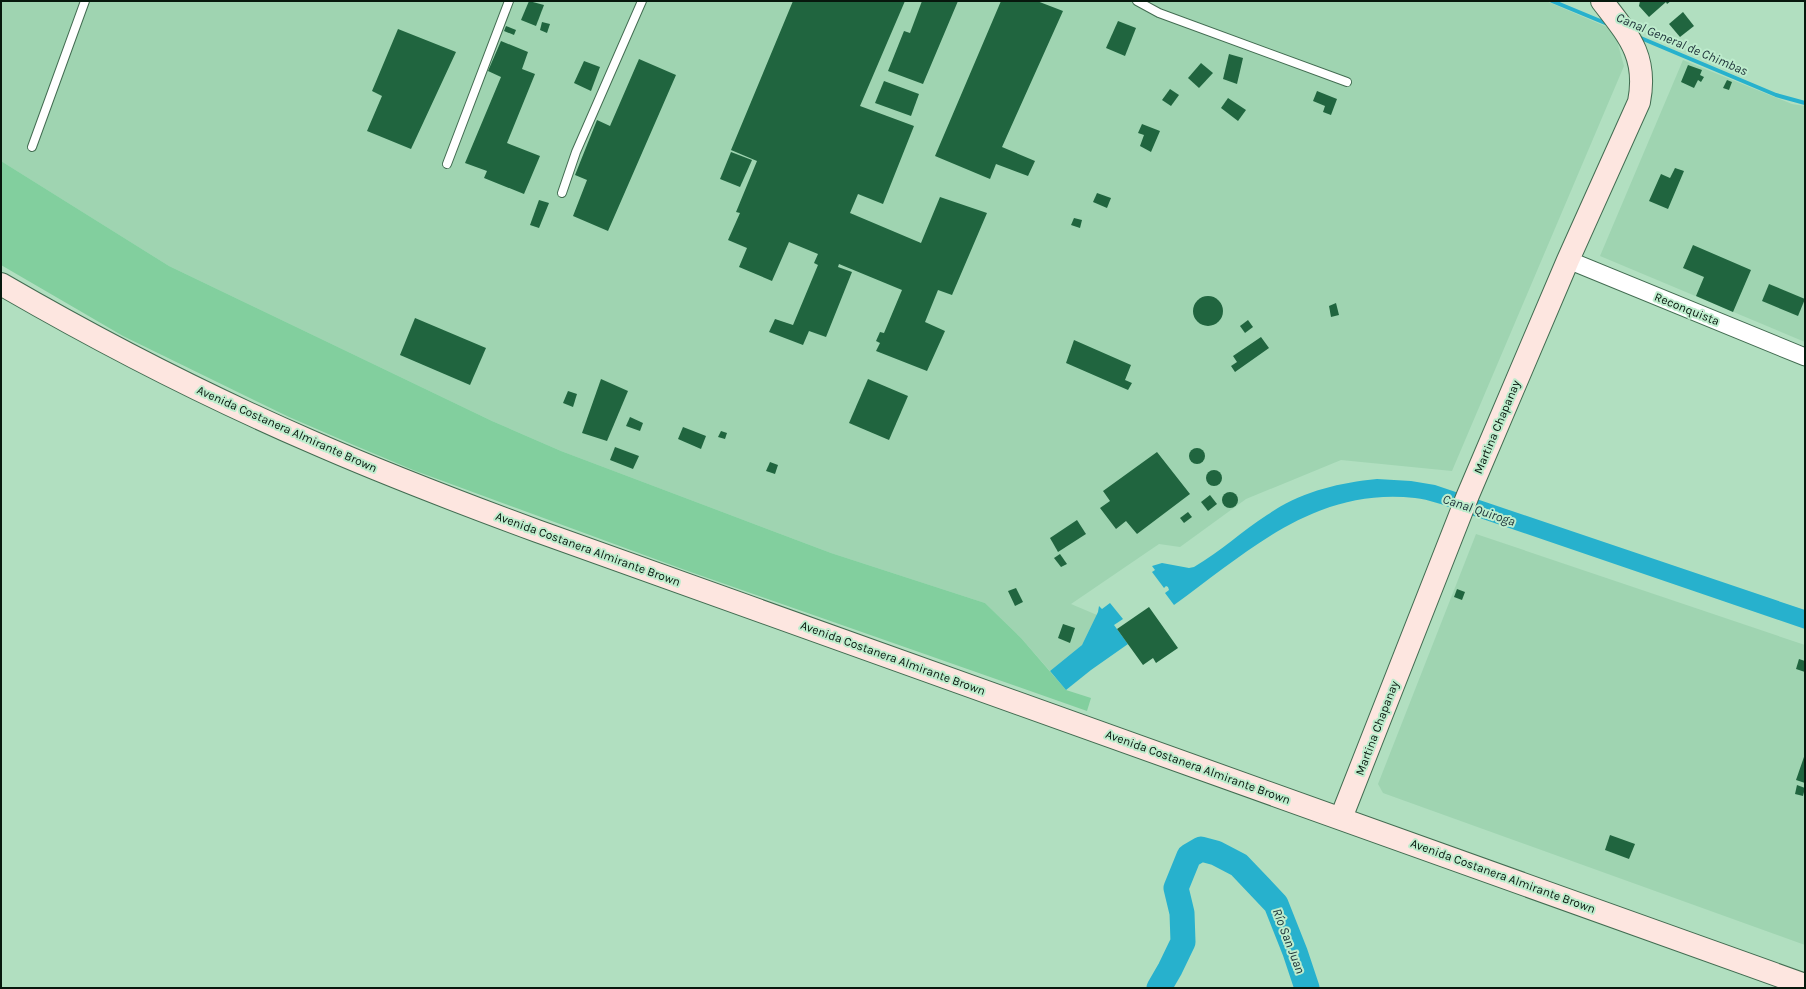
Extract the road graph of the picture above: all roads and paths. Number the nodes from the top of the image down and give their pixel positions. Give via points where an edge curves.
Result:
1 (85, 1) edge
2 (509, 1) edge
3 (642, 1) edge
4 (1137, 1) edge
5 (1602, 1) edge
6 (1347, 82) dead end
7 (32, 147) dead end
8 (447, 164) dead end
9 (562, 193) dead end
10 (1568, 260) junction
11 (1, 284) edge
12 (1805, 357) edge
13 (1341, 818) junction
14 (1805, 985) edge

1 - 7 lane
2 - 8 lane
3 - 9 lane via 576,152
4 - 6 lane via 1159,13
5 - 10 main road, Martina Chapanay via 1638,54 1642,84 1639,102
10 - 12 street, Reconquista
10 - 13 main road, Martina Chapanay via 1468,495
11 - 13 main road, Avenida Costanera Almirante Brown via 99,339 213,397 309,441 429,491
13 - 14 main road, Avenida Costanera Almirante Brown

